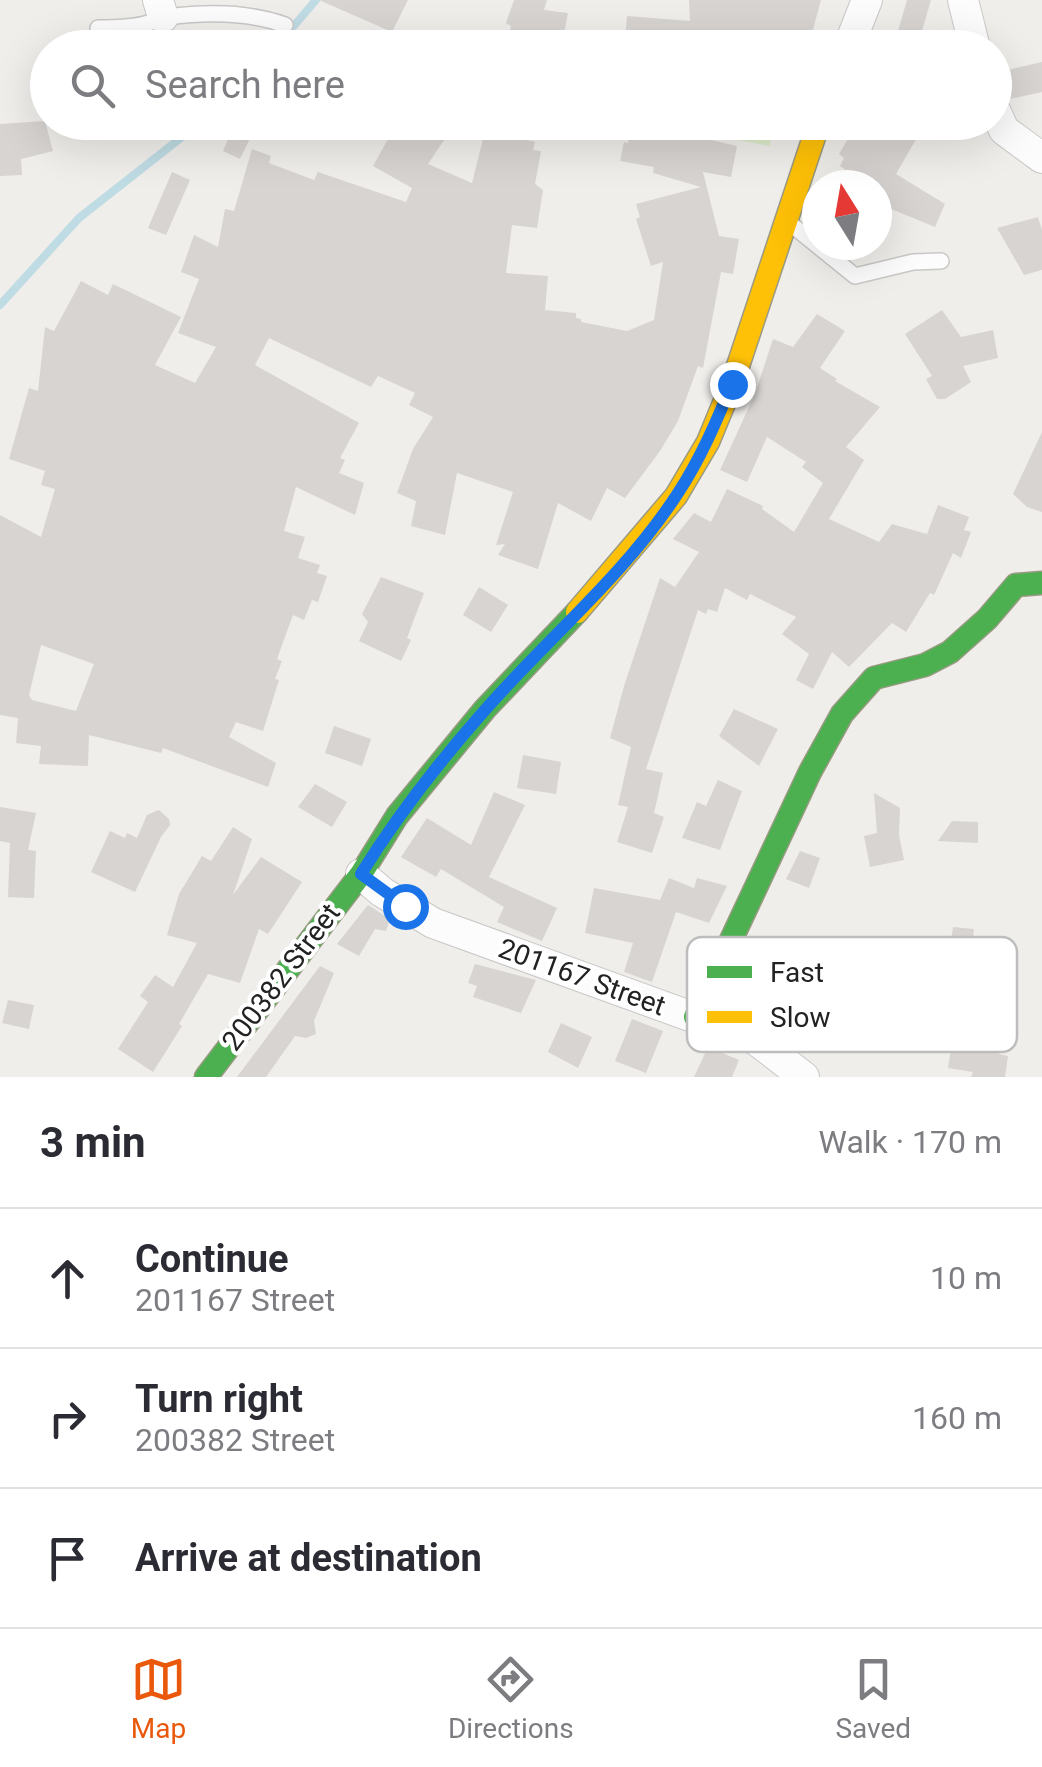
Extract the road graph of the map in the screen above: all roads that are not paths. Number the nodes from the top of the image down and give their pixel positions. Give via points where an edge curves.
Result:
1 (867, 0) edge
2 (963, 0) edge
3 (161, 8) edge
4 (284, 26) dead end
5 (98, 28) dead end
6 (855, 30) edge
7 (970, 30) edge
8 (1012, 136) edge
9 (813, 140) edge
10 (1042, 158) edge
11 (785, 219) junction
12 (940, 261) dead end
13 (1042, 583) edge
14 (361, 874) junction
15 (730, 937) edge
16 (687, 1014) edge
17 (772, 1052) edge
18 (206, 1077) edge
19 (804, 1077) edge

1 - 6 street
2 - 7 street
3 - 4 lane via 252,16
3 - 5 lane via 144,24
8 - 10 street
9 - 11 street, 200382 Street
11 - 12 lane via 855,276
11 - 14 street, 200382 Street via 732,384 676,496 600,589 472,724 397,816
13 - 15 street via 1016,584 952,650 929,663 888,670 849,703
14 - 16 street, 201167 Street via 433,923
14 - 18 street, 200382 Street
17 - 19 street, 201167 Street

